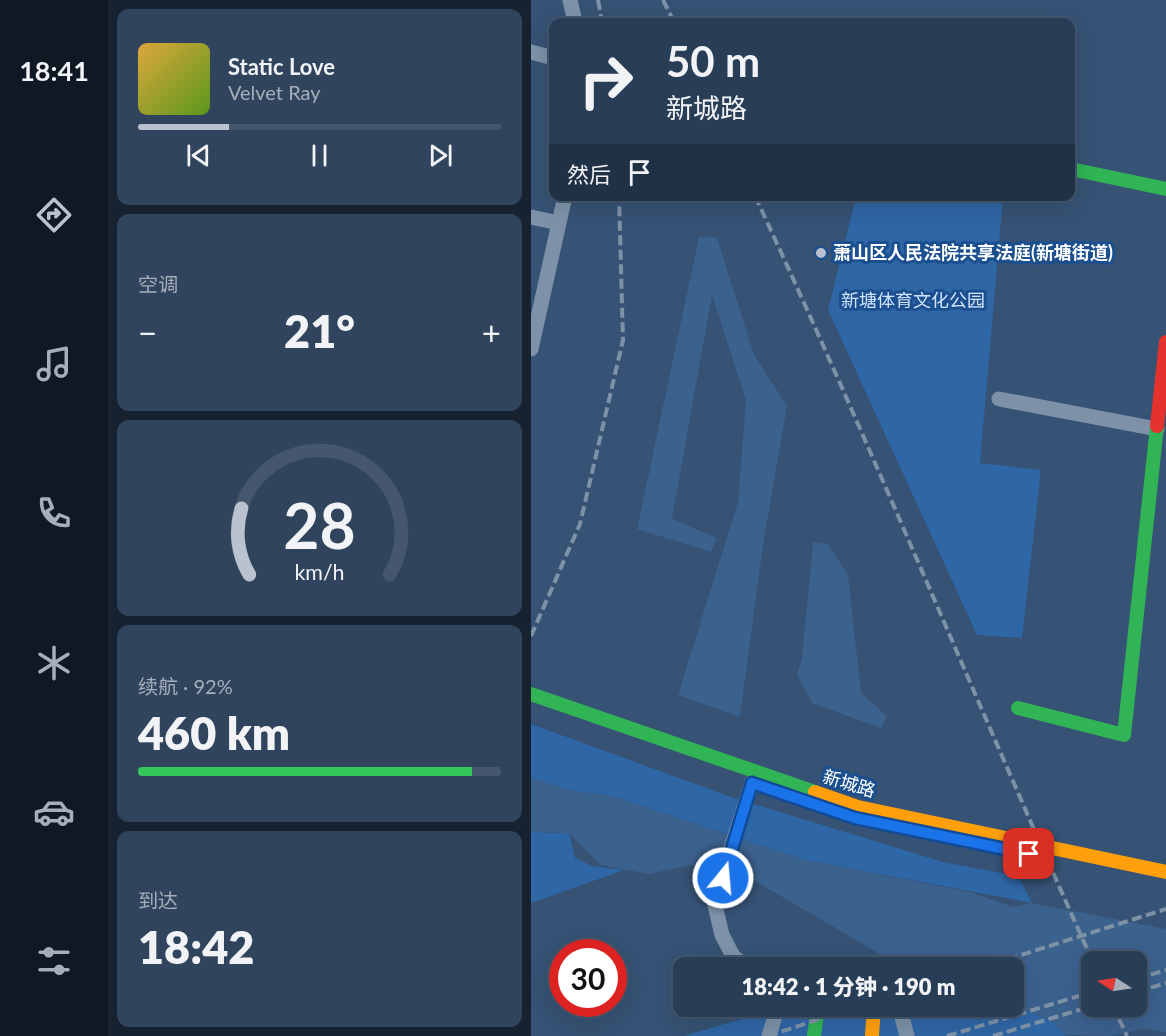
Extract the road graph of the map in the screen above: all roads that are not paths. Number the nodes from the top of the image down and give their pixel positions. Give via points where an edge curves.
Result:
1 (570, 0) edge
2 (574, 18) edge
3 (531, 52) edge
4 (549, 57) edge
5 (1075, 170) edge
6 (1166, 189) edge
7 (564, 201) edge
8 (531, 217) edge
9 (559, 223) junction
10 (1166, 342) edge
11 (531, 349) edge
12 (999, 399) dead end
13 (1157, 429) junction
14 (531, 694) edge
15 (531, 705) edge
16 (1018, 708) dead end
17 (752, 783) junction
18 (1166, 872) edge
19 (1166, 882) edge
20 (734, 957) edge
21 (775, 1017) edge
22 (817, 1017) edge
23 (873, 1017) edge
24 (902, 1017) edge
25 (769, 1036) edge
26 (814, 1036) edge
27 (872, 1036) edge
28 (907, 1036) edge

1 - 2 street
3 - 4 street
5 - 6 main road
7 - 9 street
8 - 9 street
9 - 11 street
10 - 13 main road
12 - 13 street
13 - 16 main road via 1124,735
14 - 18 main road, 新城路 via 858,807
15 - 17 main road, 新城路
17 - 19 main road, 新城路 via 855,818
17 - 20 street via 714,901
21 - 25 street
22 - 26 main road
23 - 27 main road
24 - 28 street

